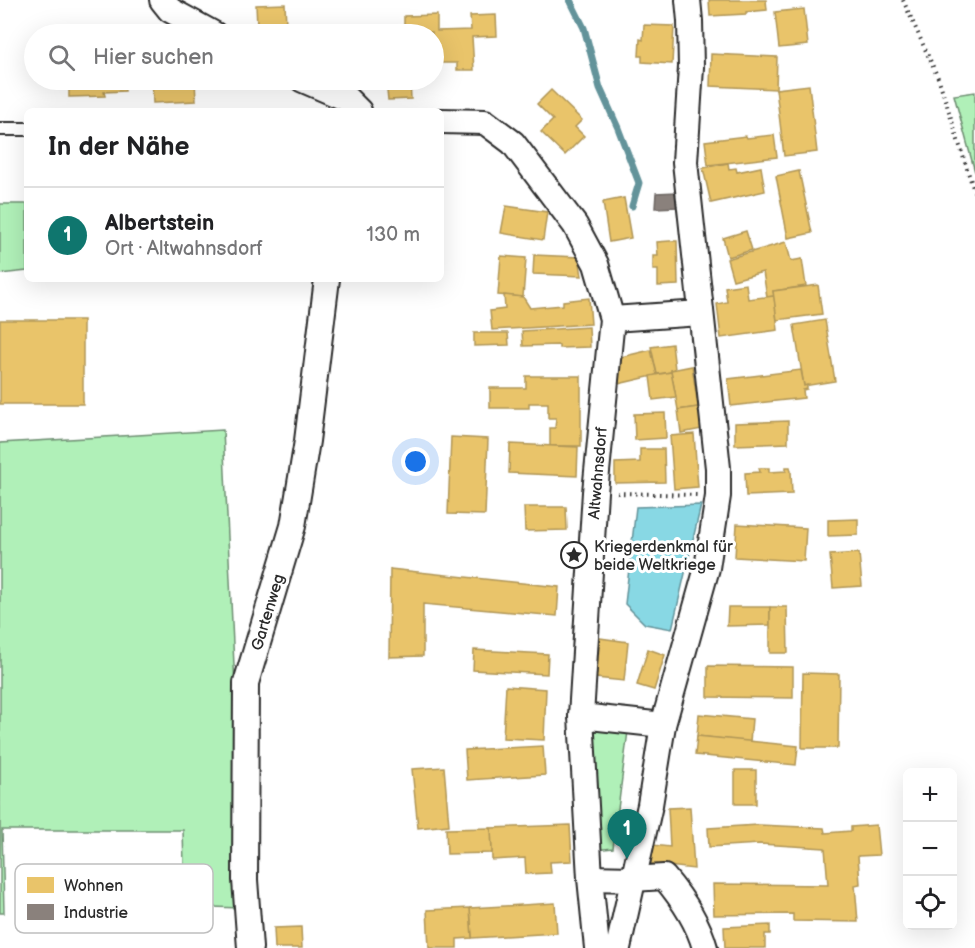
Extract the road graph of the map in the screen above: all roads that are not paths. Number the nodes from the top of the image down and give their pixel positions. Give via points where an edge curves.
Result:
1 (162, 0) edge
2 (688, 0) edge
3 (196, 24) edge
4 (326, 90) edge
5 (356, 108) edge
6 (444, 121) edge
7 (0, 129) edge
8 (24, 129) edge
9 (327, 282) edge
10 (701, 313) junction
11 (612, 319) junction
12 (581, 716) junction
13 (663, 725) junction
14 (590, 878) junction
15 (633, 879) junction
16 (250, 948) edge
17 (597, 948) edge
18 (618, 948) edge
19 (705, 948) edge

1 - 3 street via 170,10
2 - 10 street via 691,67 685,162
4 - 5 street via 347,99
6 - 11 street via 485,122 513,143 575,225 596,264
7 - 8 lane
9 - 16 street, Gartenweg via 293,526 246,683 245,880
10 - 11 street
10 - 13 street via 718,496 707,568
11 - 12 street, Altwahnsdorf via 595,492
12 - 13 street
12 - 14 street, Altwahnsdorf
13 - 15 street
14 - 15 street
14 - 17 street, Altwahnsdorf
15 - 18 street
15 - 19 street via 664,877 701,932

